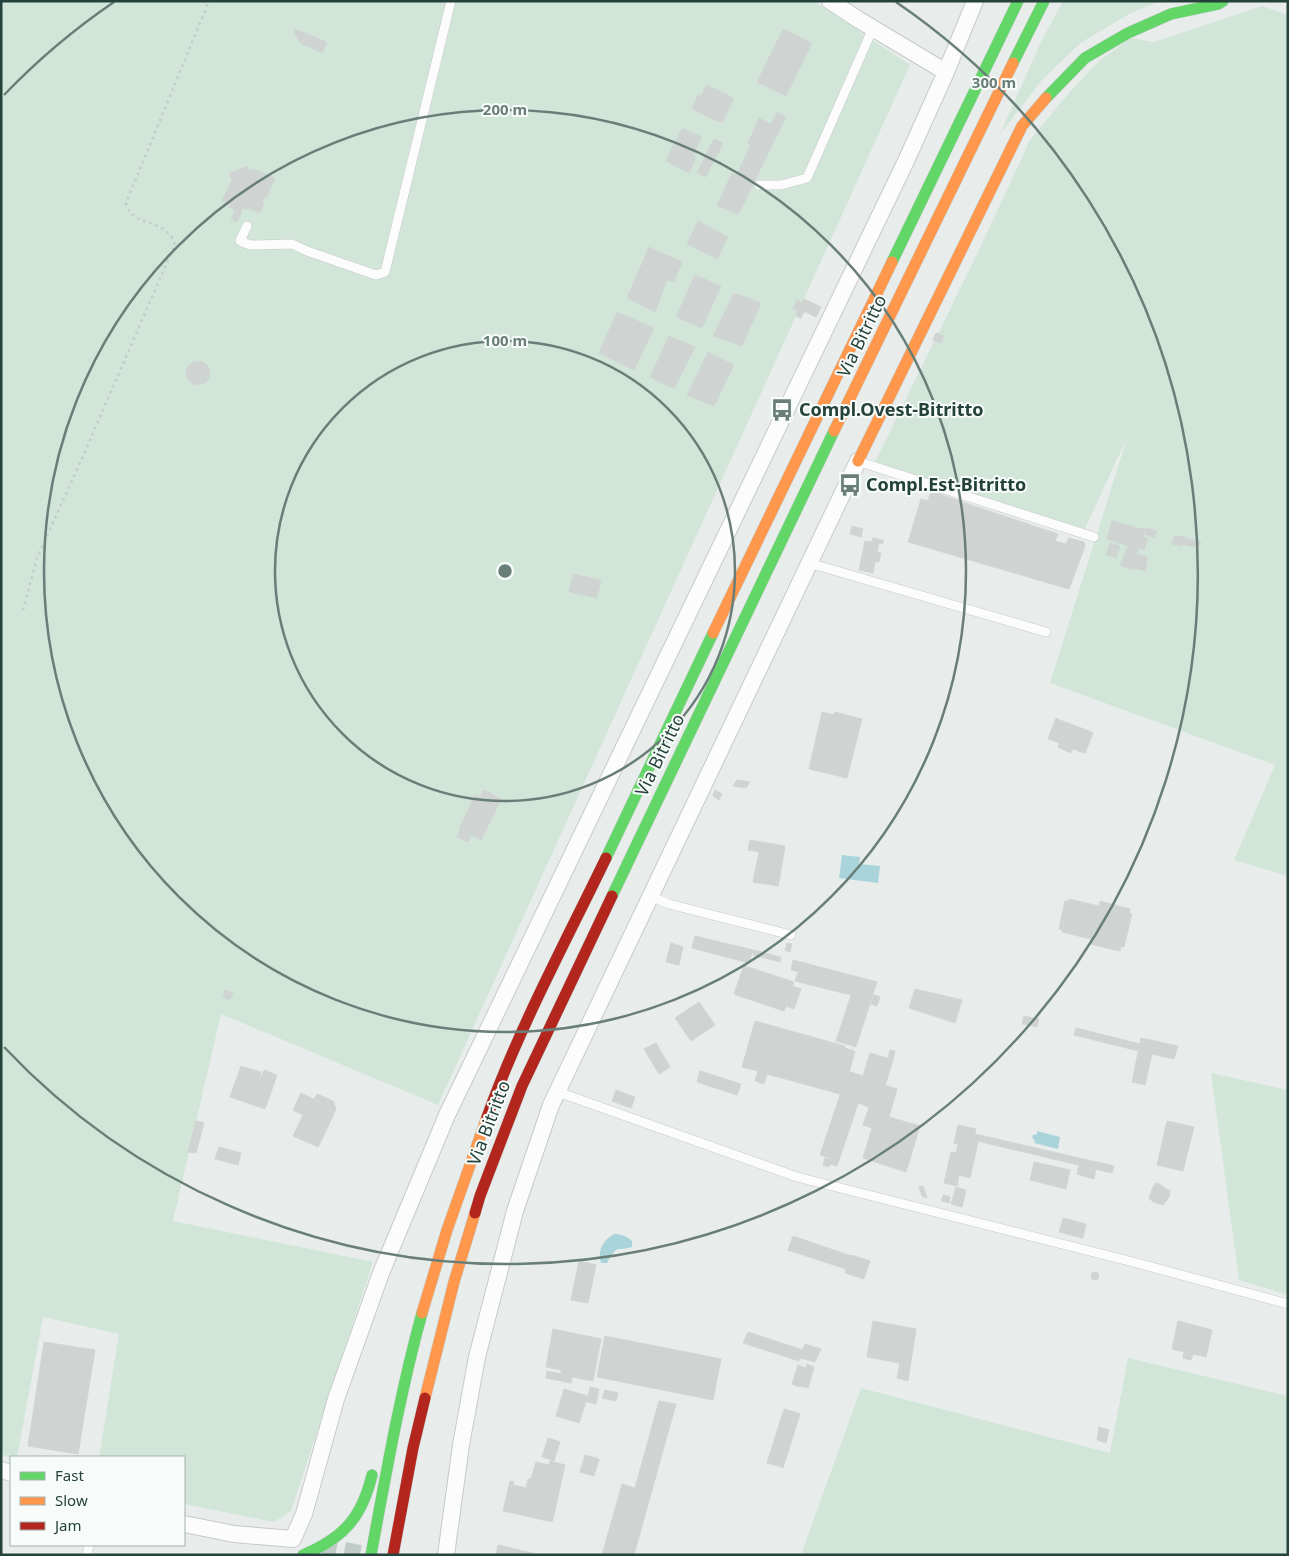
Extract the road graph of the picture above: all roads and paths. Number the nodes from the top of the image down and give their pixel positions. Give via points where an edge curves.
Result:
1 (209, 1) edge
2 (451, 1) edge
3 (830, 1) edge
4 (975, 1) edge
5 (1018, 1) edge
6 (1044, 1) edge
7 (1223, 1) edge
8 (1044, 26) dead end
9 (873, 28) junction
10 (946, 72) junction
11 (997, 97) junction
12 (758, 185) dead end
13 (247, 226) dead end
14 (858, 461) junction
15 (1094, 536) dead end
16 (809, 563) junction
17 (23, 610) dead end
18 (1046, 632) dead end
19 (650, 896) junction
20 (791, 935) dead end
21 (558, 1092) junction
22 (476, 1149) junction
23 (437, 1225) dead end
24 (454, 1282) junction
25 (1288, 1304) edge
26 (444, 1371) dead end
27 (374, 1464) dead end
28 (185, 1524) edge
29 (303, 1555) edge
30 (371, 1555) edge
31 (393, 1555) edge
32 (446, 1555) edge

1 - 17 path via 126,202 128,210 137,219 170,234 175,244 37,558
2 - 13 lane via 385,272 376,276 292,244 250,245 240,241
3 - 9 street
4 - 10 street
5 - 22 highway, Via Bitritto via 522,1032
6 - 11 highway, Via Bitritto
7 - 14 highway via 1172,14 1128,33 1085,58 1022,126
8 - 11 highway
9 - 10 street
9 - 12 lane via 807,178 781,185
10 - 28 street via 446,1116 381,1273 336,1399 304,1514 293,1539 234,1534
11 - 24 highway, Via Bitritto via 544,1037 484,1188
14 - 15 lane
14 - 16 street
16 - 18 lane
16 - 19 street
19 - 20 lane via 668,904
19 - 21 street
21 - 25 lane via 796,1177
21 - 32 street via 515,1211 477,1357
22 - 23 highway
22 - 30 highway, Via Bitritto via 447,1230 410,1357
24 - 26 highway
24 - 31 highway, Via Bitritto via 413,1448
27 - 29 highway via 359,1512 329,1542

